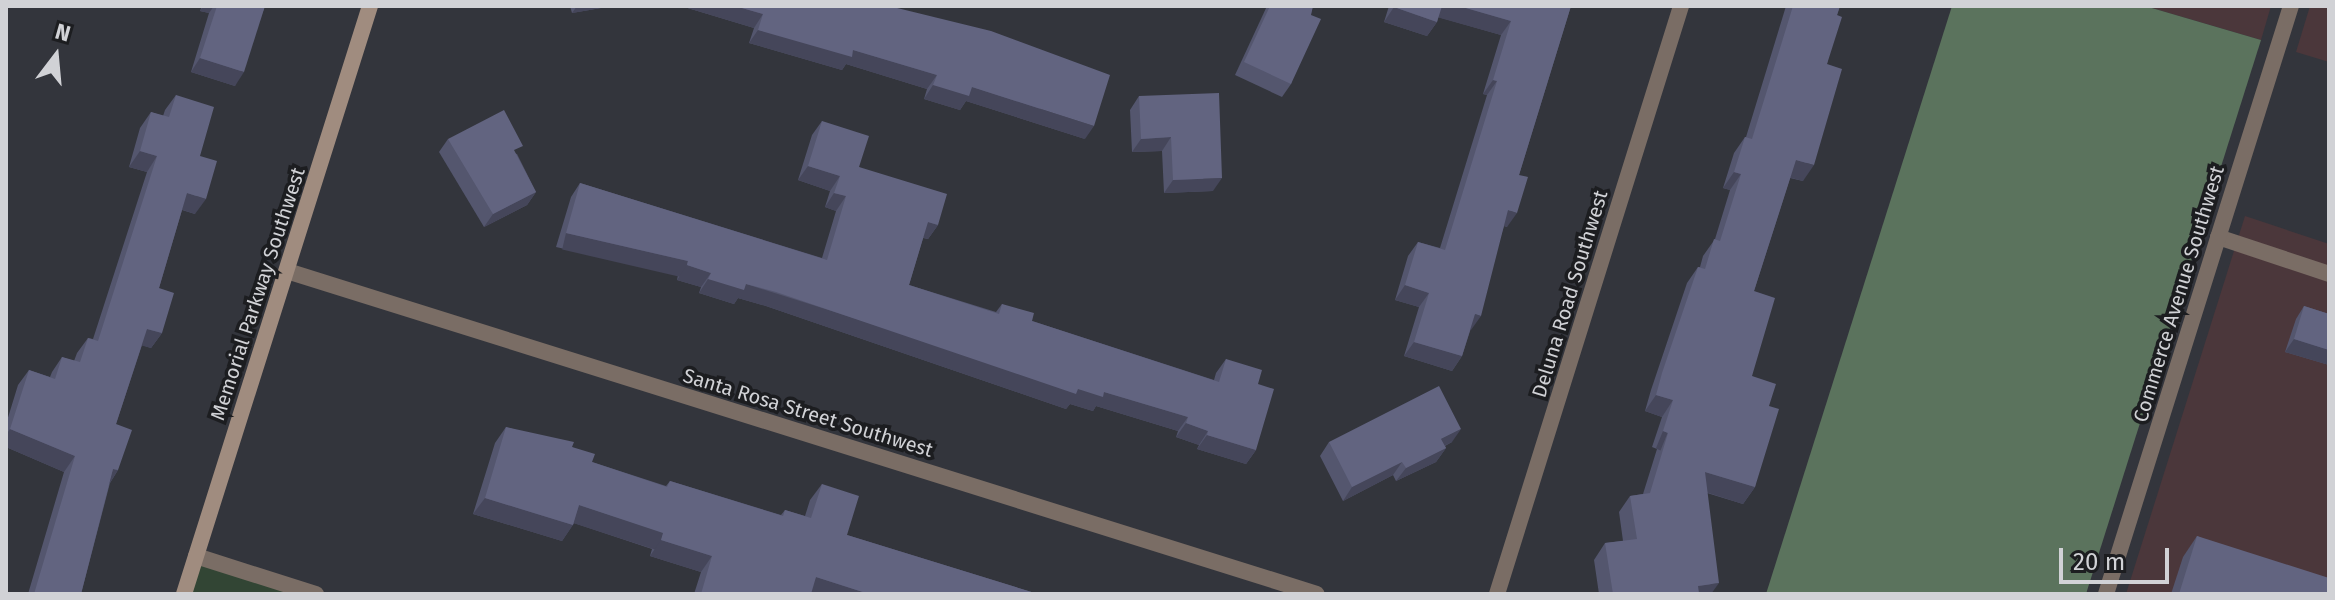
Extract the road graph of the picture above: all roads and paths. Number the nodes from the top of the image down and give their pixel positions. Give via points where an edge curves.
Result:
1 (370, 6) edge
2 (1681, 6) edge
3 (2291, 6) edge
4 (2218, 237) junction
5 (287, 271) junction
6 (2329, 274) edge
7 (196, 556) junction
8 (184, 594) edge
9 (316, 594) edge
10 (1317, 594) edge
11 (1497, 594) edge
12 (2106, 594) edge

1 - 5 street, Memorial Parkway Southwest
2 - 11 street, Deluna Road Southwest
3 - 4 street, Commerce Avenue Southwest
4 - 6 street
4 - 12 street, Commerce Avenue Southwest
5 - 7 street, Memorial Parkway Southwest
5 - 10 street, Santa Rosa Street Southwest
7 - 8 street, Memorial Parkway Southwest
7 - 9 street

